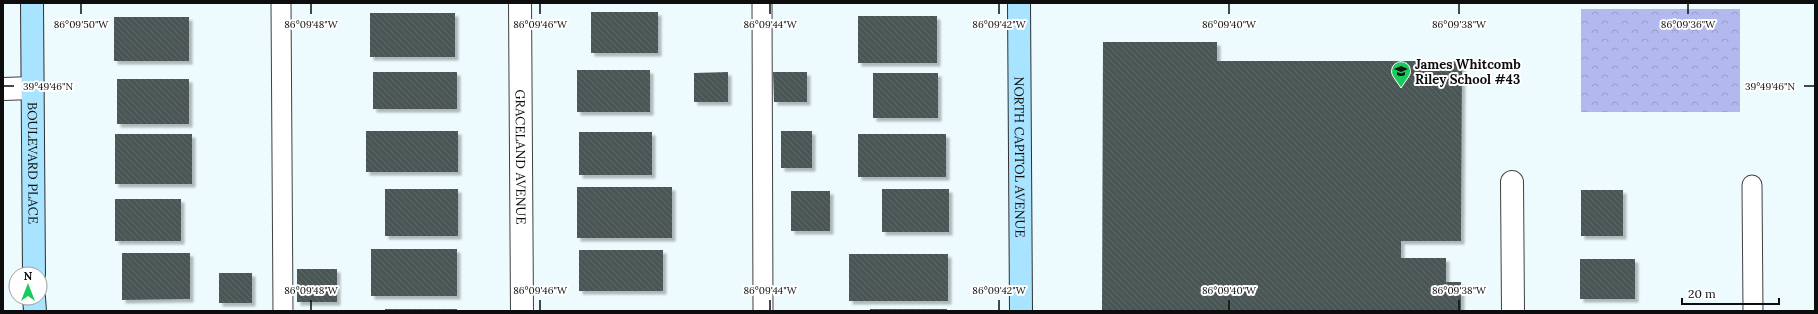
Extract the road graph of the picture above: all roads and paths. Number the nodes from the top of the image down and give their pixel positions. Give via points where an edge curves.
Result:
1 (32, 3) edge
2 (281, 3) edge
3 (520, 3) edge
4 (762, 3) edge
5 (1019, 3) edge
6 (33, 88) junction
7 (3, 89) edge
8 (1512, 182) dead end
9 (1752, 185) dead end
10 (34, 266) edge
11 (283, 311) edge
12 (522, 311) edge
13 (763, 311) edge
14 (1021, 311) edge
15 (1513, 311) edge
16 (1753, 311) edge

1 - 6 main road, BOULEVARD PLACE
2 - 11 lane
3 - 12 street, GRACELAND AVENUE
4 - 13 lane
5 - 14 main road, NORTH CAPITOL AVENUE
6 - 7 street
6 - 10 main road, BOULEVARD PLACE
8 - 15 street
9 - 16 lane

